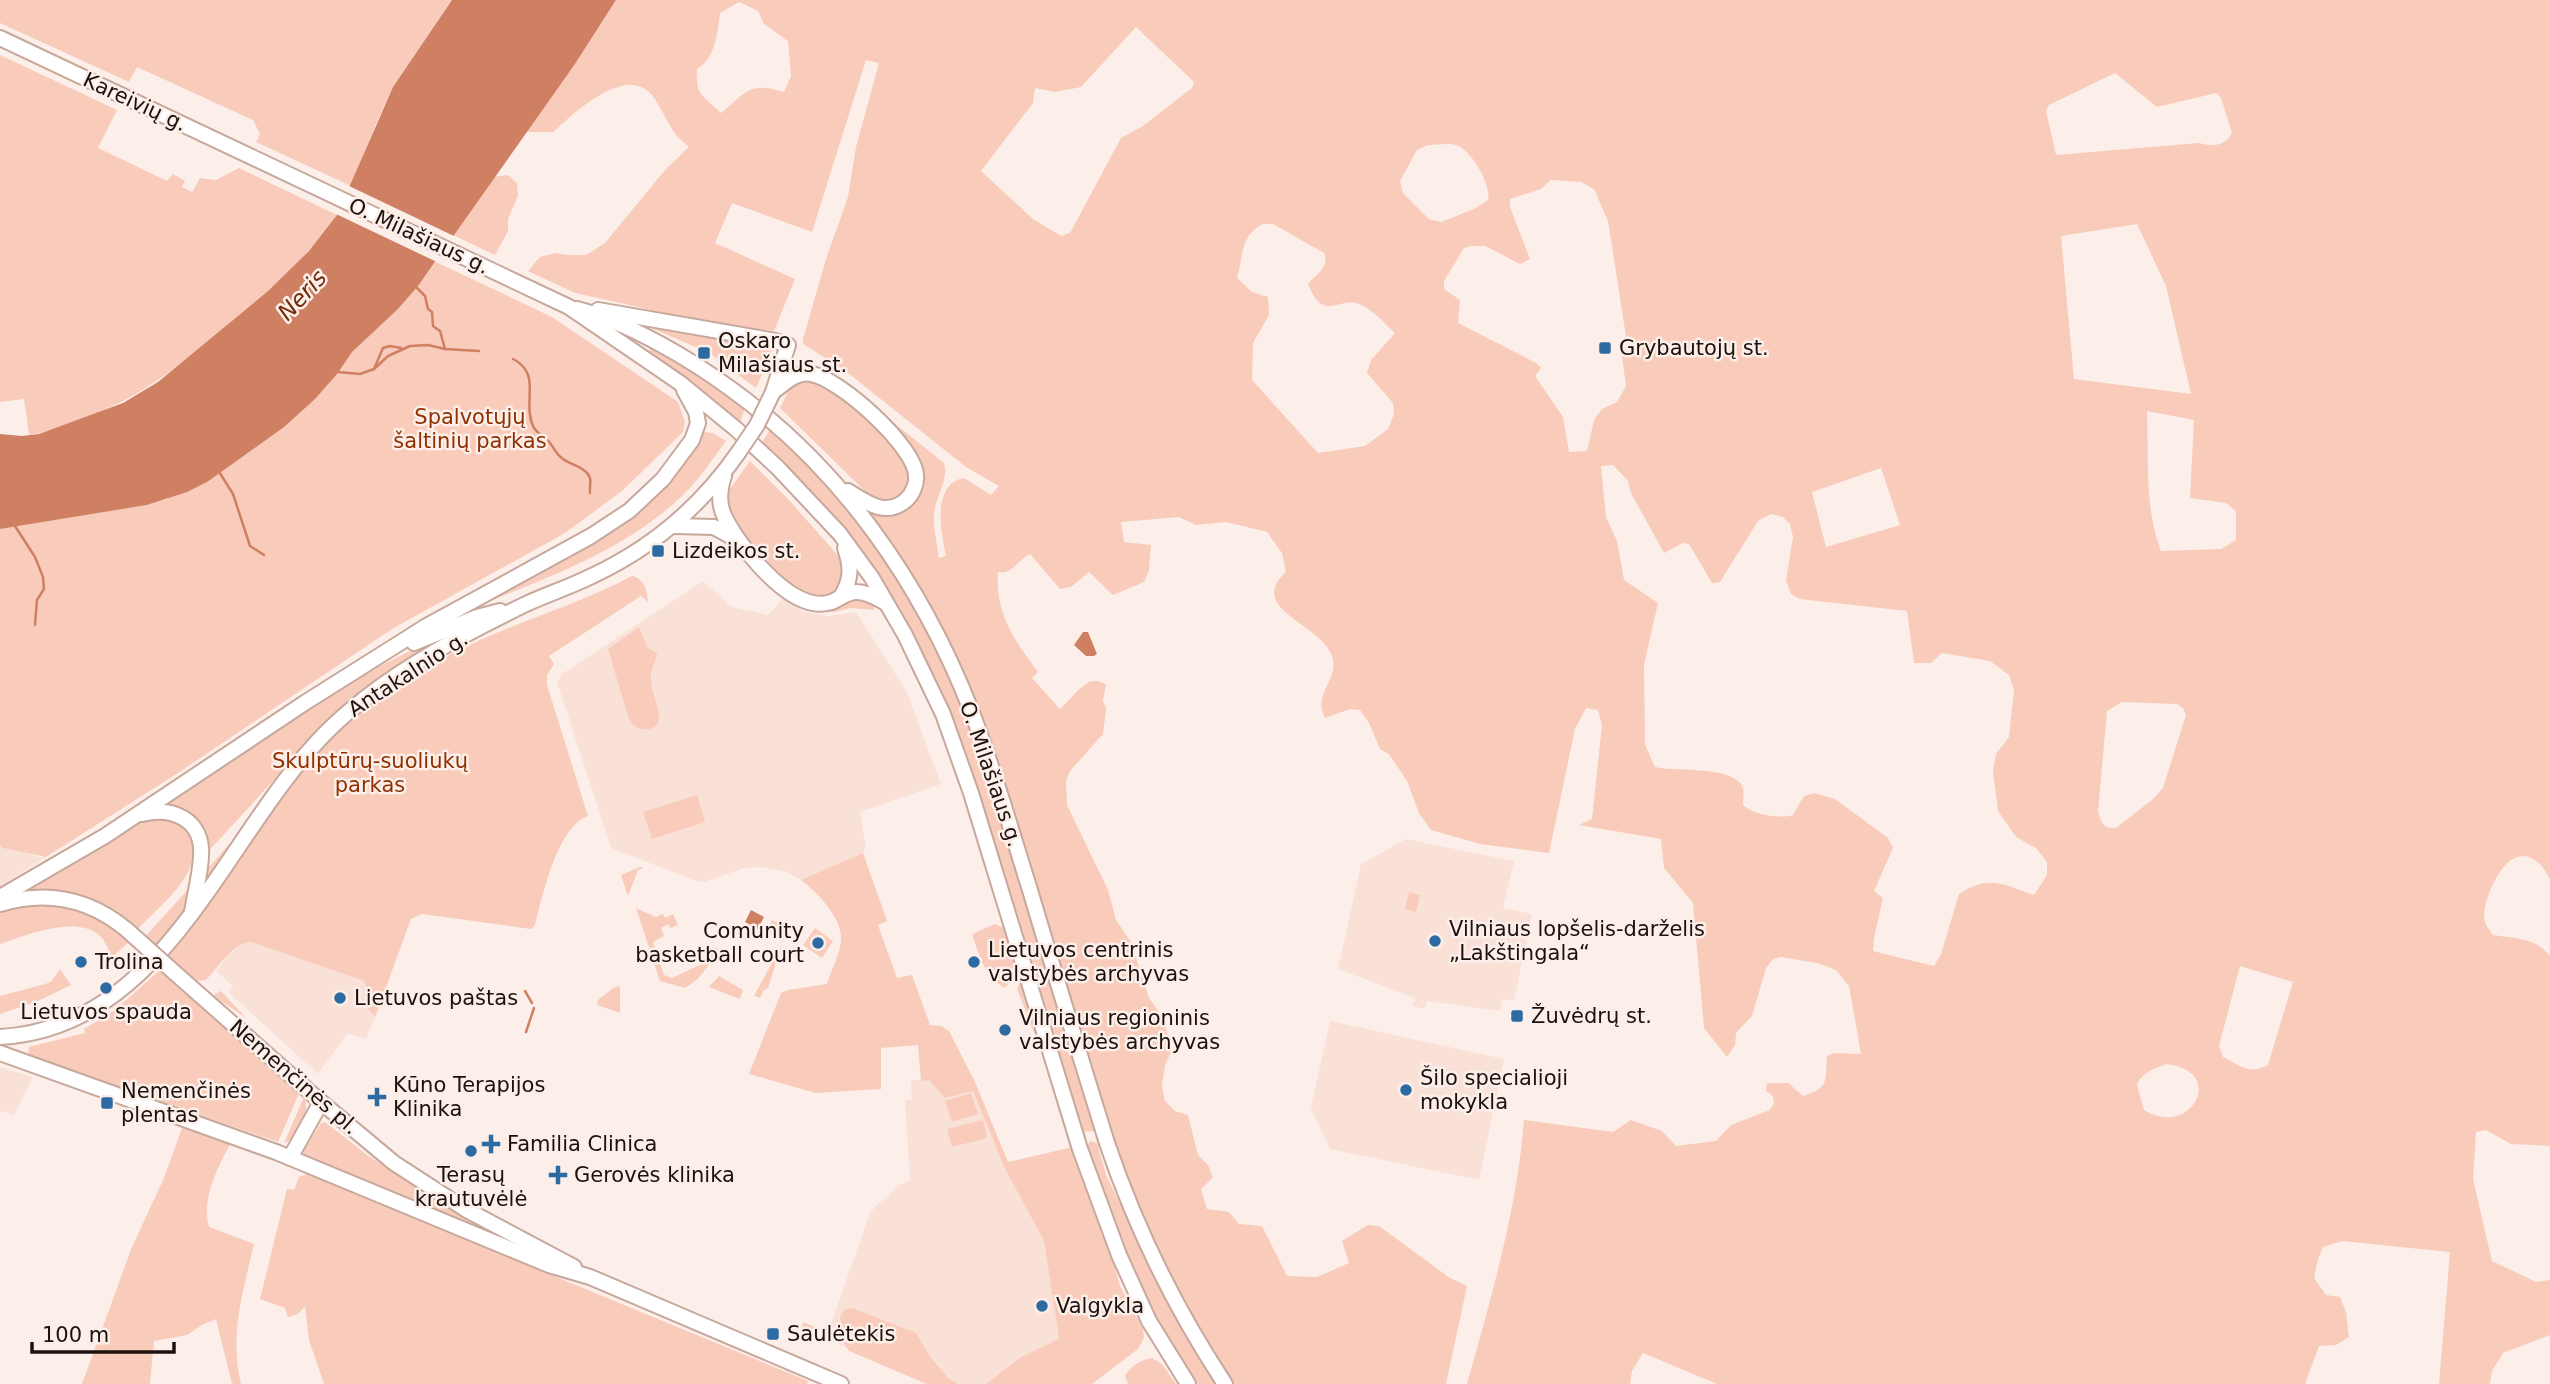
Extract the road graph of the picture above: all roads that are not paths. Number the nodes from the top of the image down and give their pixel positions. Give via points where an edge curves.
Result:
1 (0, 38) edge
2 (270, 165) joint
3 (569, 307) junction
4 (680, 383) junction
5 (773, 392) junction
6 (726, 471) junction
7 (838, 485) junction
8 (674, 526) junction
9 (839, 534) junction
10 (736, 539) junction
11 (842, 595) junction
12 (527, 603) junction
13 (887, 604) junction
14 (368, 663) junction
15 (134, 816) junction
16 (0, 897) edge
17 (0, 904) edge
18 (192, 913) junction
19 (0, 1037) edge
20 (0, 1053) edge
21 (321, 1102) junction
22 (1107, 1143) junction
23 (1080, 1149) junction
24 (290, 1158) junction
25 (590, 1277) junction
26 (841, 1384) edge
27 (1188, 1384) edge
28 (1225, 1384) edge

1 - 2 main road, Kareivių g.
2 - 3 main road, O. Milašiaus g.
3 - 4 main road, O. Milašiaus g.
3 - 5 main road, Antakalnio g. via 788,345
3 - 7 main road, O. Milašiaus g. via 615,323 716,378 779,427
4 - 9 main road, O. Milašiaus g. via 778,468
4 - 14 main road, Antakalnio g. via 696,412 696,431 646,497 592,536
5 - 6 main road, Antakalnio g., bridge
5 - 7 main road via 800,374 812,373 840,388 884,426 907,453 917,477 910,496 886,509 873,507
6 - 8 main road, Antakalnio g.
6 - 10 main road via 721,502
7 - 22 main road, O. Milašiaus g. via 920,603 971,708
8 - 10 main road via 714,527
8 - 12 main road, Antakalnio g. via 604,570
9 - 11 main road via 851,566
9 - 13 main road, O. Milašiaus g.
10 - 11 main road via 795,596 817,604
11 - 13 main road via 860,591
12 - 14 main road via 477,617
12 - 18 main road, Antakalnio g. via 427,657 339,719 286,776
13 - 23 main road, O. Milašiaus g. via 921,665 958,754
14 - 15 main road, Antakalnio g.
15 - 16 main road, Antakalnio g.
15 - 18 main road via 153,811 174,813 195,830 201,857
17 - 21 main road, Nemenčinės pl., bridge via 38,897 75,900 103,912
18 - 19 main road, Antakalnio g. via 145,967 103,1003 55,1027
20 - 24 main road, Nemenčinės pl.
21 - 24 main road
21 - 25 main road, Nemenčinės pl. via 422,1182
22 - 23 main road via 1101,1136 1091,1135 1083,1139
22 - 28 main road, O. Milašiaus g. via 1142,1236
23 - 27 main road, O. Milašiaus g. via 1138,1300
24 - 25 main road, Nemenčinės pl. via 549,1265
25 - 26 main road, Nemenčinės pl.

